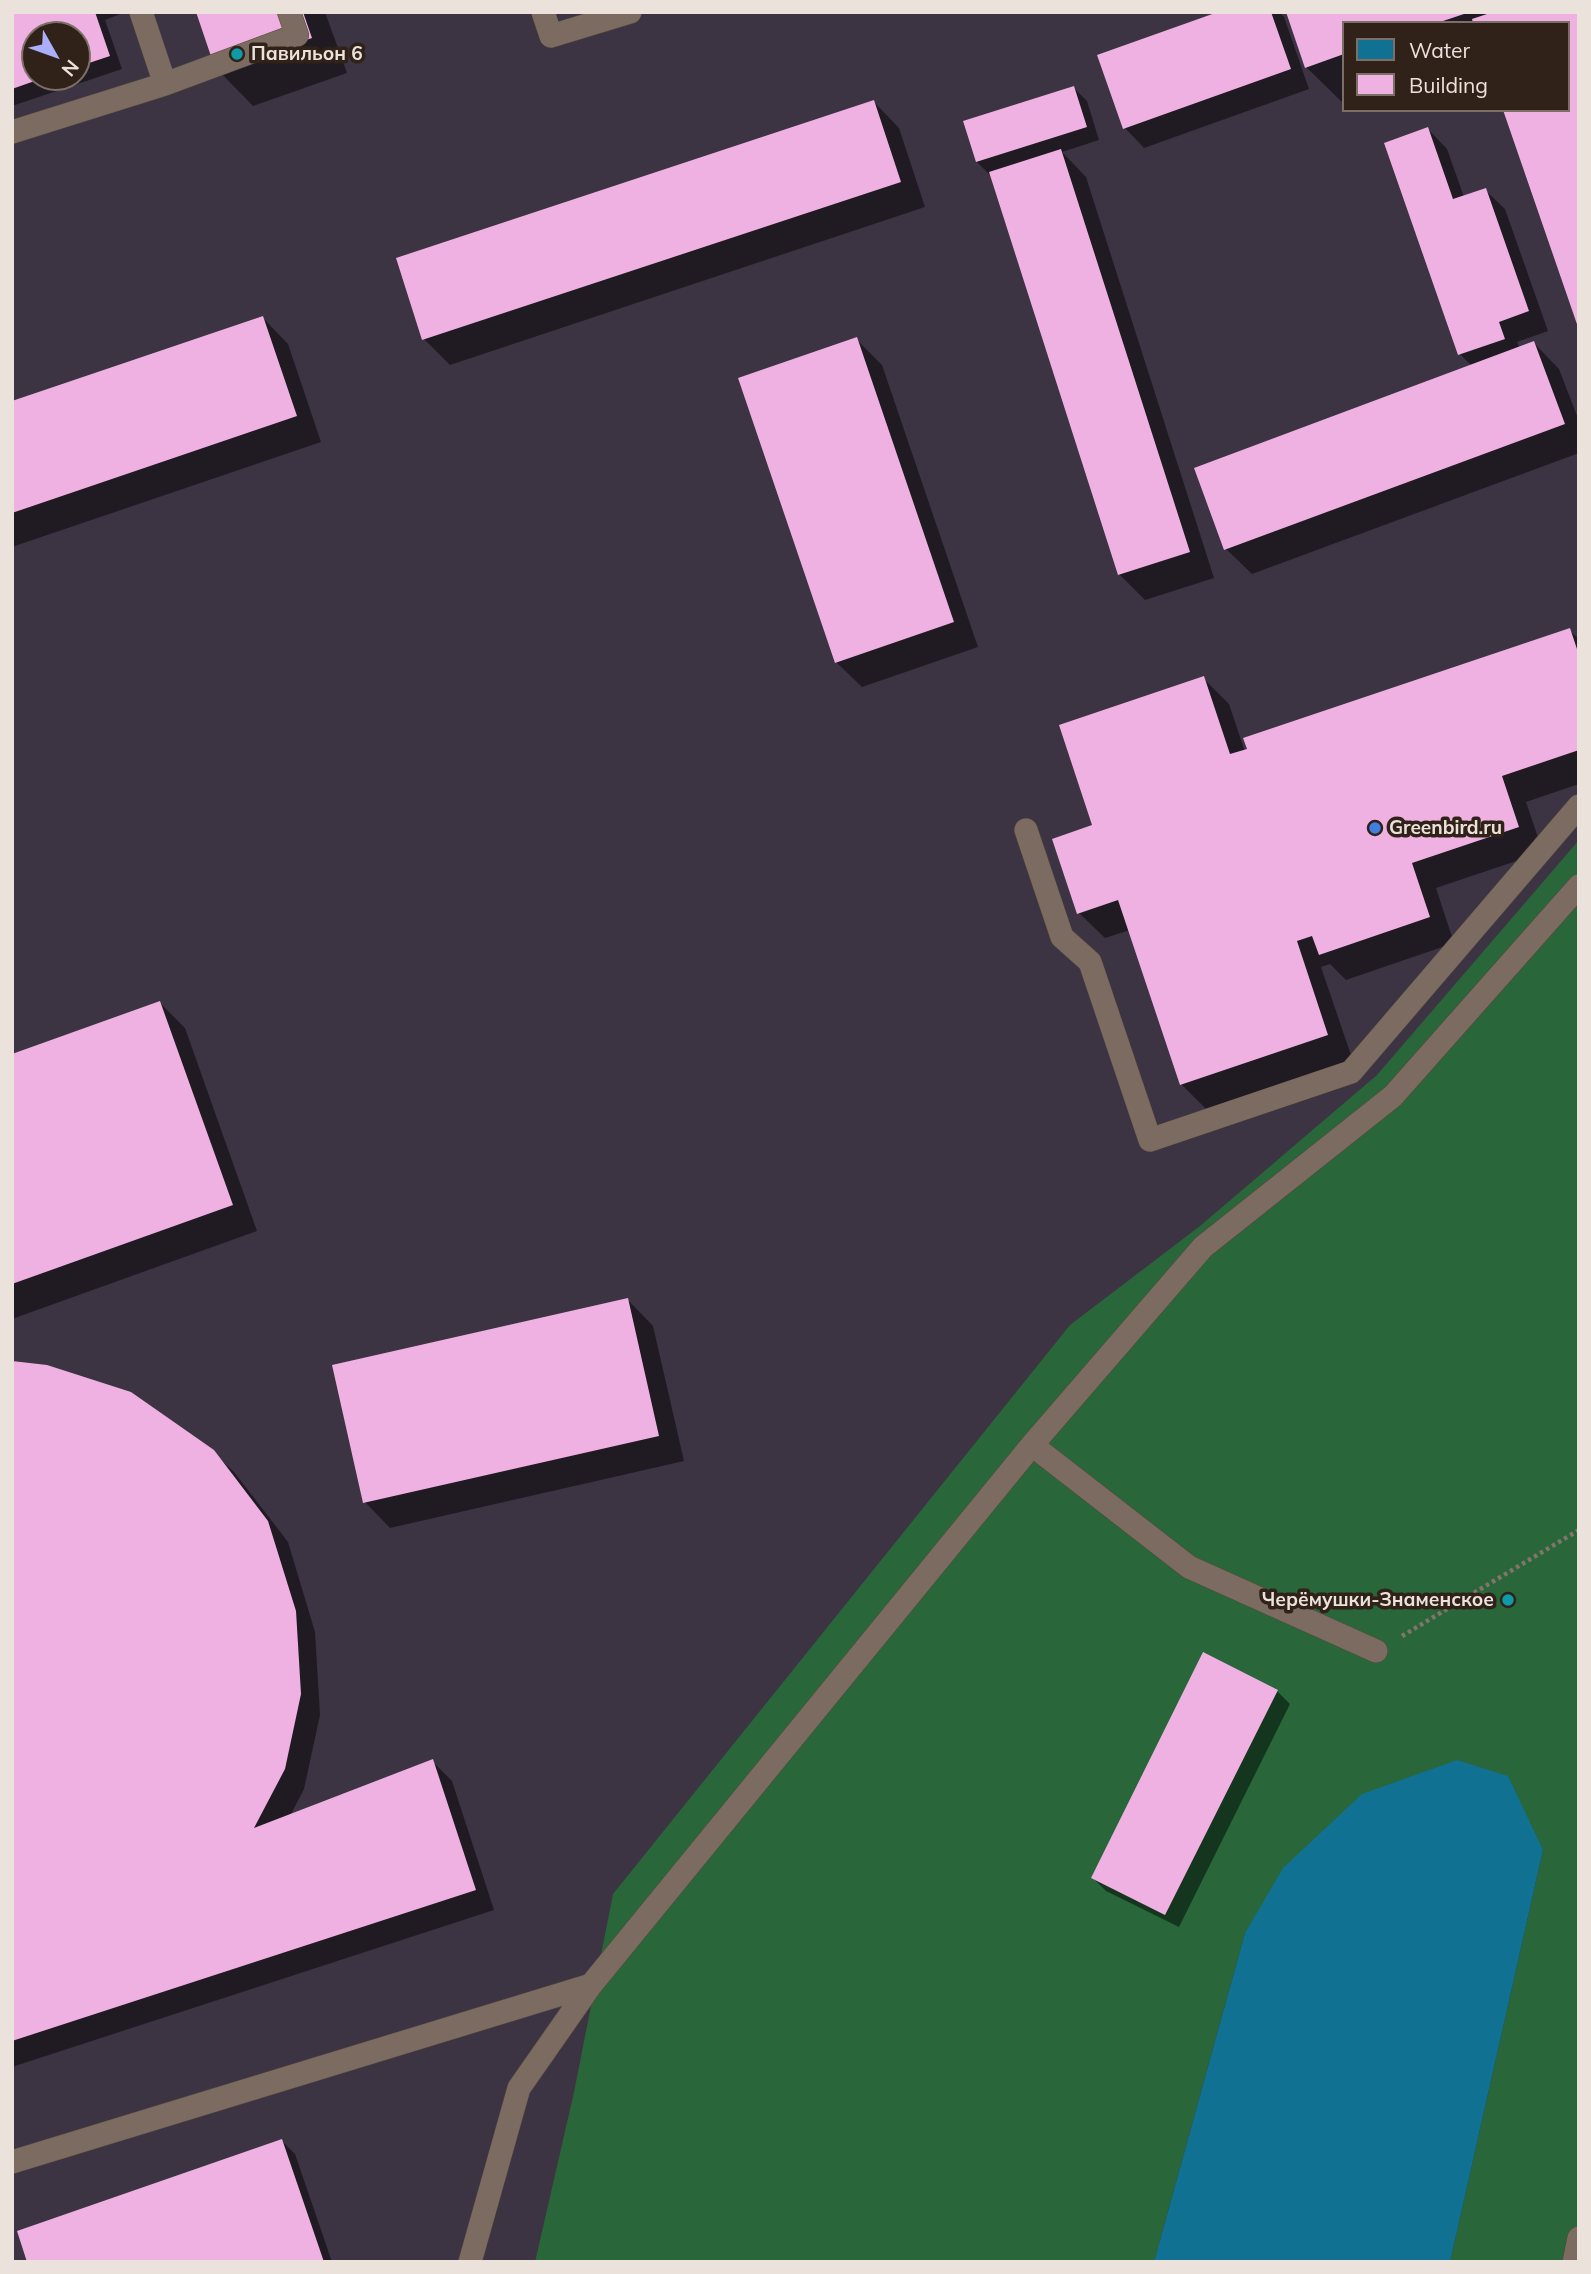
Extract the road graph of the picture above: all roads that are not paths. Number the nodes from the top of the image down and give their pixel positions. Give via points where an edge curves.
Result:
1 (141, 12) edge
2 (289, 12) edge
3 (543, 12) edge
4 (630, 12) edge
5 (165, 84) junction
6 (12, 132) edge
7 (1579, 806) edge
8 (1026, 830) dead end
9 (1579, 886) edge
10 (1032, 1445) junction
11 (1376, 1651) road end
12 (592, 1986) junction
13 (12, 2162) edge
14 (1579, 2238) edge
15 (470, 2262) edge
16 (1574, 2262) edge

1 - 5 lane
2 - 5 lane via 297,35
3 - 4 lane via 551,36
5 - 6 lane
7 - 8 lane via 1351,1072 1150,1140 1090,962 1062,937
9 - 10 lane via 1393,1096 1203,1247
10 - 11 lane via 1189,1567
10 - 12 lane
12 - 13 lane
12 - 15 lane via 519,2088
14 - 16 lane

